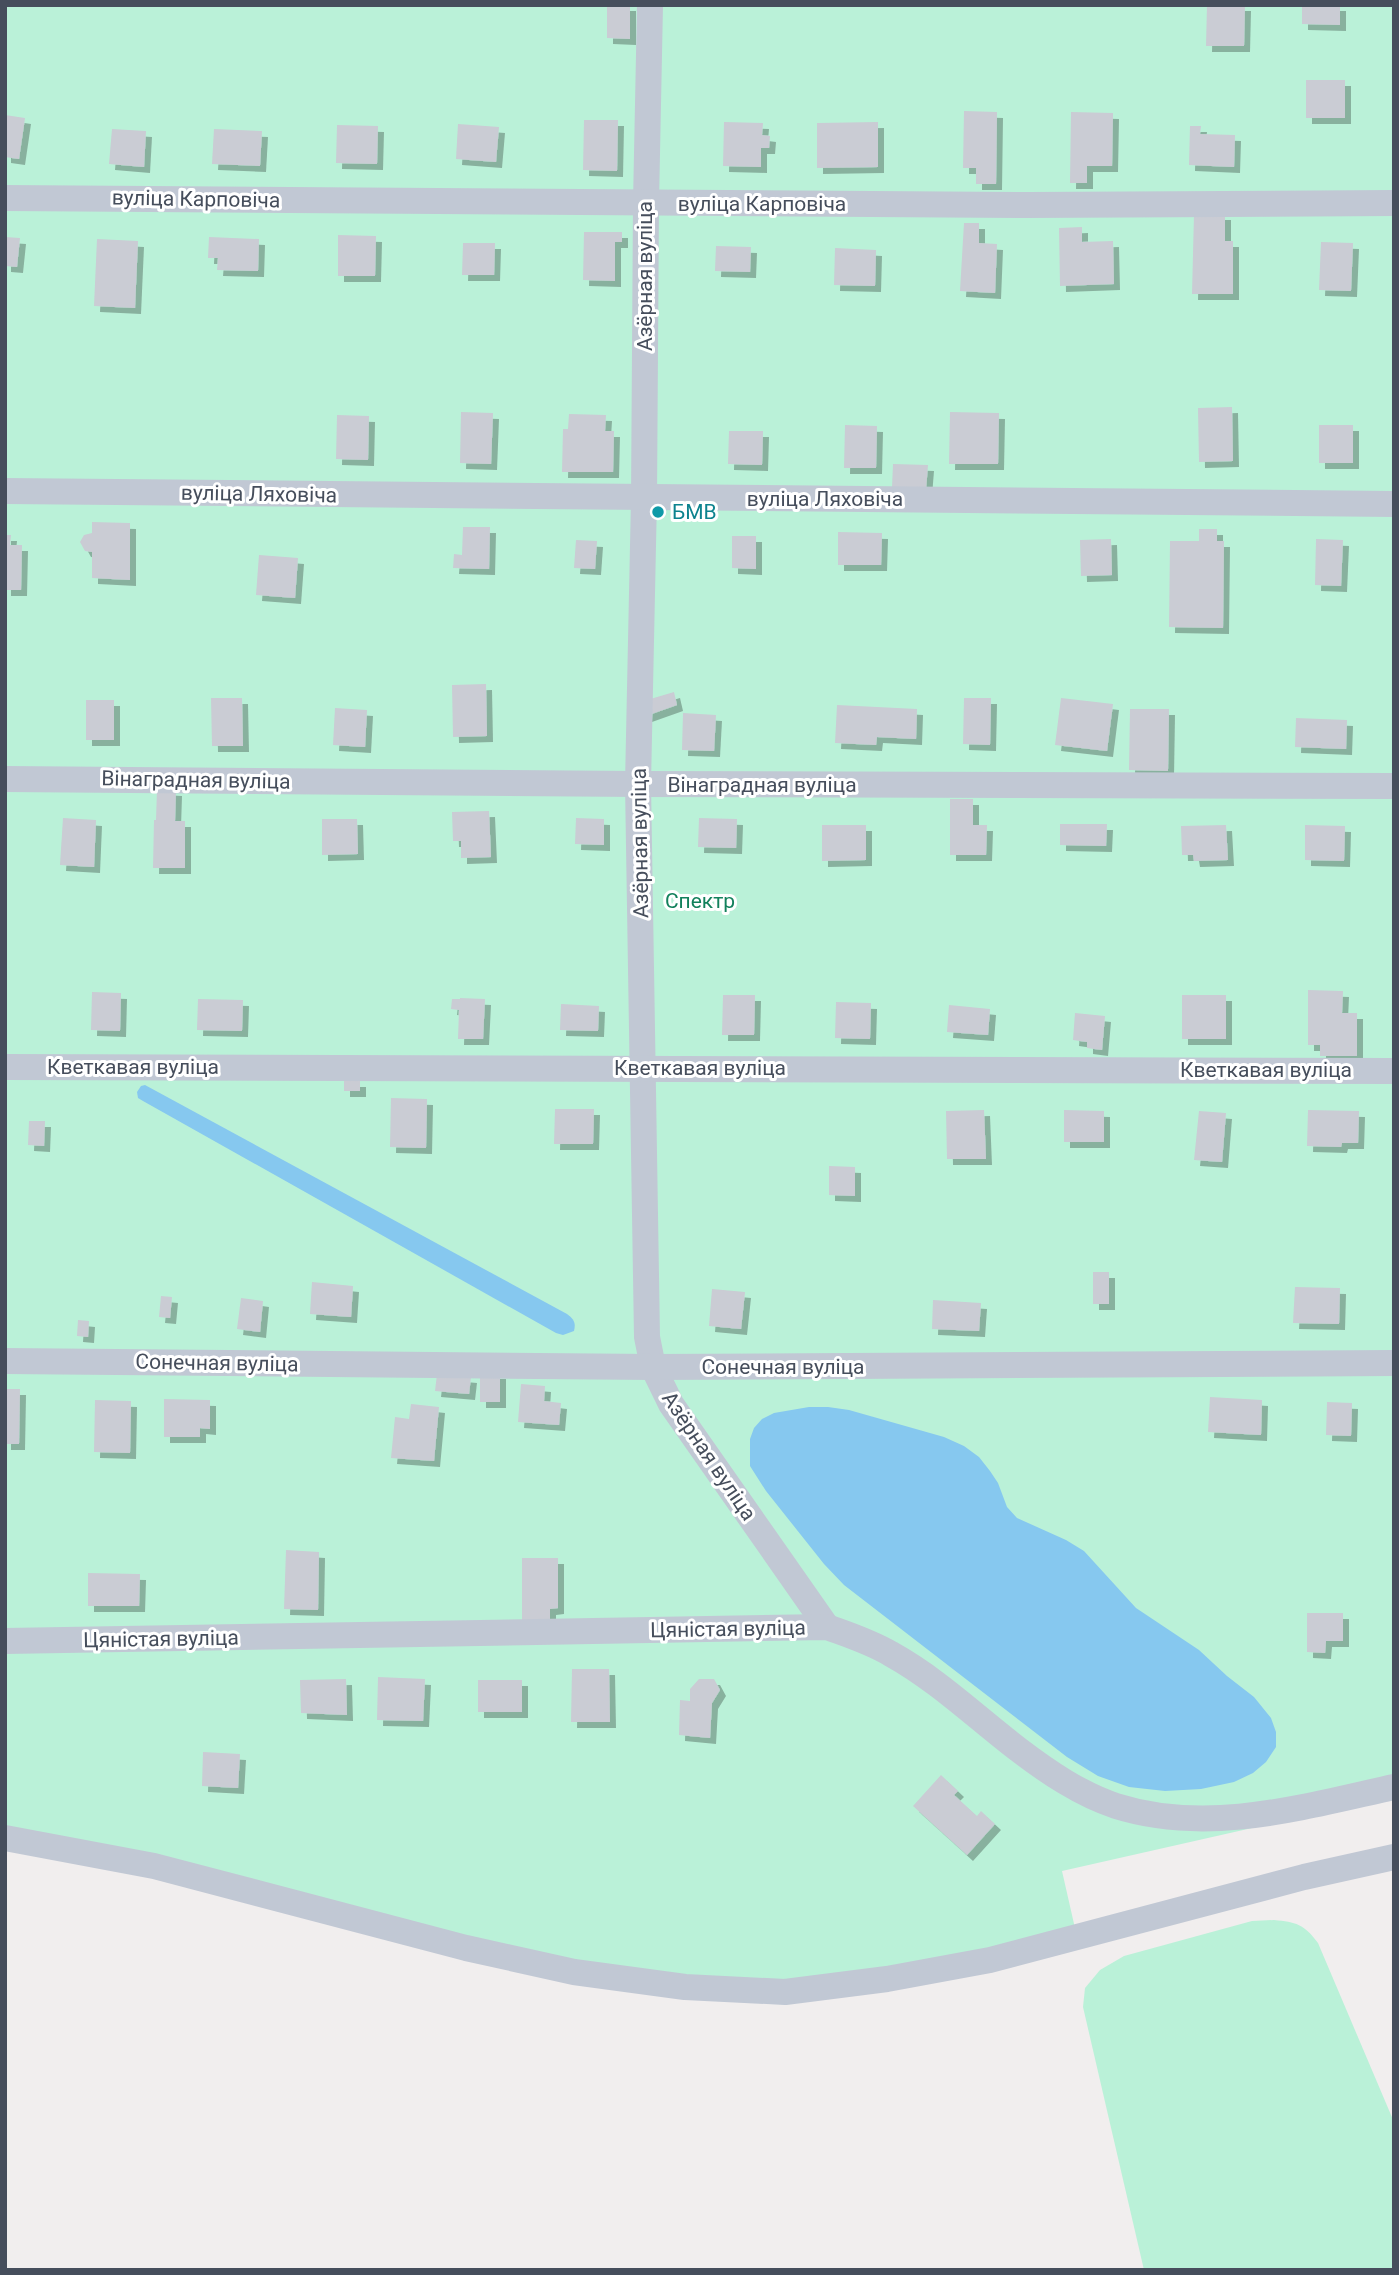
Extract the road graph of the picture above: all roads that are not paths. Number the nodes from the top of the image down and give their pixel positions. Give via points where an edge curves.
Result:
1 (650, 5) edge
2 (5, 198) edge
3 (646, 203) junction
4 (1394, 204) edge
5 (5, 491) edge
6 (644, 498) junction
7 (1394, 503) edge
8 (5, 779) edge
9 (638, 784) junction
10 (1394, 786) edge
11 (5, 1066) edge
12 (644, 1067) junction
13 (1394, 1071) edge
14 (5, 1362) edge
15 (1394, 1363) edge
16 (653, 1367) junction
17 (827, 1628) junction
18 (5, 1641) edge
19 (1394, 1787) edge
20 (5, 1838) edge
21 (1394, 1857) edge

1 - 3 street, Азёрная вуліца
2 - 3 street, вуліца Карповіча
3 - 4 street, вуліца Карповіча
3 - 6 street, Азёрная вуліца
5 - 6 street, вуліца Ляховіча
6 - 7 street, вуліца Ляховіча
6 - 9 street, Азёрная вуліца
8 - 9 street, Вінаградная вуліца
9 - 10 street, Вінаградная вуліца
9 - 12 street, Азёрная вуліца
11 - 12 street, Кветкавая вуліца
12 - 13 street, Кветкавая вуліца
12 - 16 street, Азёрная вуліца via 646,1324
14 - 16 street, Сонечная вуліца
15 - 16 street, Сонечная вуліца
16 - 17 street, Азёрная вуліца via 684,1424
17 - 18 street, Цяністая вуліца
17 - 19 street, Цяністая вуліца via 890,1653 1049,1771 1115,1805 1190,1819 1231,1818
20 - 21 street via 154,1866 574,1972 685,1987 785,1992 989,1960

